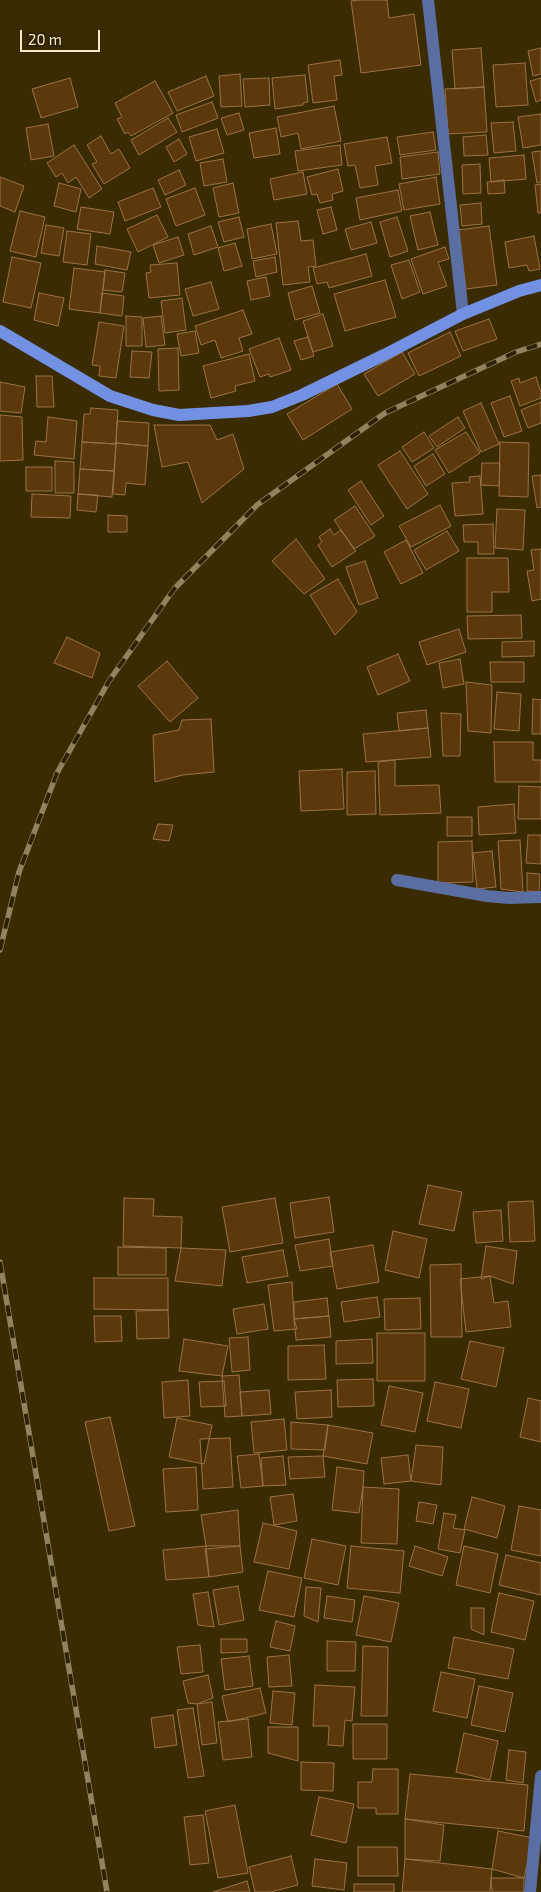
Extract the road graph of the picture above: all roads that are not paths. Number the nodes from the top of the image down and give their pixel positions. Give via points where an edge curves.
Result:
1 (428, 0) edge
2 (541, 285) edge
3 (463, 314) junction
4 (0, 331) edge
5 (398, 880) dead end
6 (541, 897) edge
7 (541, 1776) edge
8 (530, 1892) edge

1 - 3 street
2 - 3 street
3 - 4 street via 287,401 264,408 210,414 179,415 110,396
5 - 6 street via 487,896
7 - 8 street

